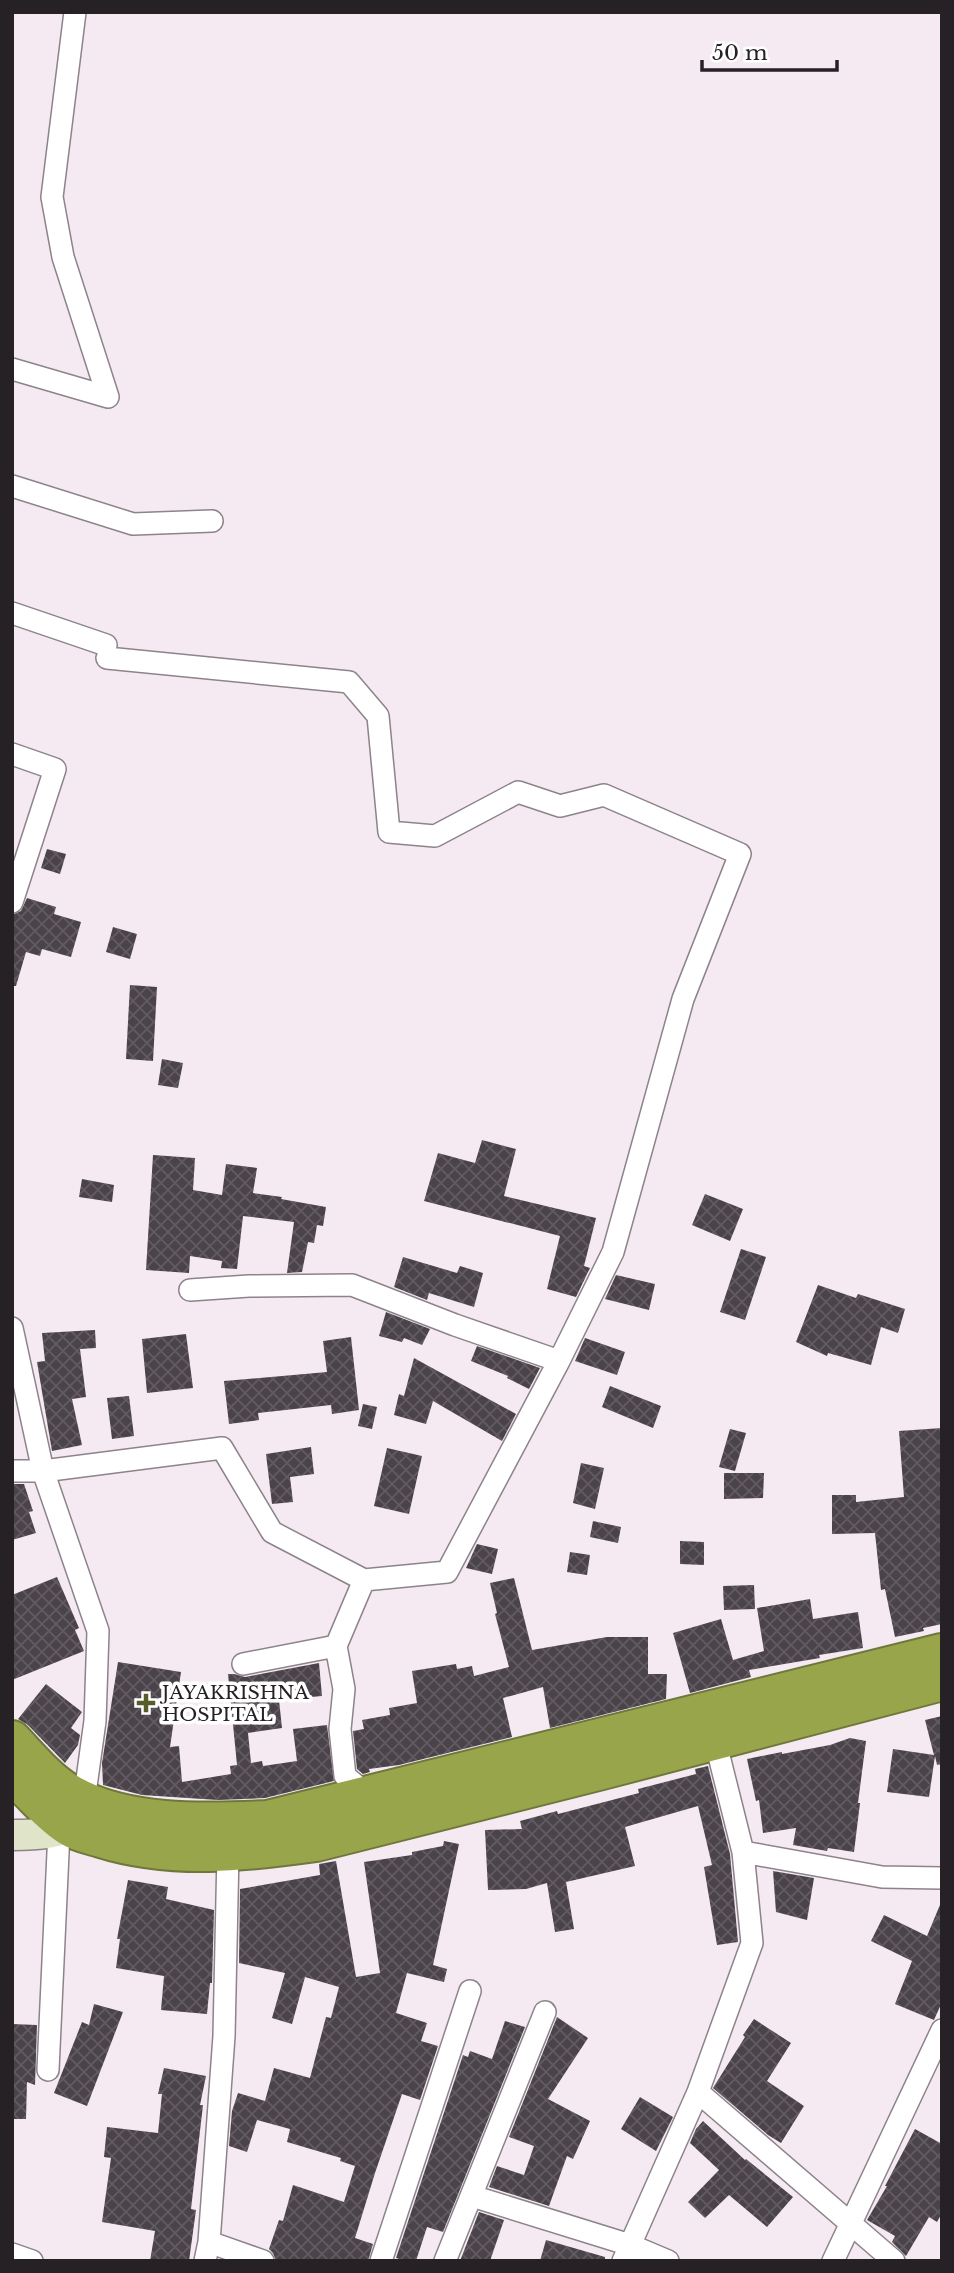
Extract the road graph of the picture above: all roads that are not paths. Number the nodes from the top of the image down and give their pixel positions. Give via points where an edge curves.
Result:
1 (75, 12) edge
2 (12, 369) edge
3 (12, 486) edge
4 (212, 521) dead end
5 (12, 613) edge
6 (12, 754) edge
7 (12, 902) edge
8 (190, 1290) dead end
9 (12, 1328) edge
10 (559, 1361) junction
11 (12, 1471) edge
12 (43, 1471) junction
13 (363, 1580) junction
14 (336, 1646) junction
15 (942, 1653) edge
16 (243, 1664) dead end
17 (942, 1681) edge
18 (715, 1740) junction
19 (12, 1741) edge
20 (12, 1774) edge
21 (369, 1796) junction
22 (78, 1817) junction
23 (12, 1835) edge
24 (228, 1852) junction
25 (743, 1852) junction
26 (942, 1878) edge
27 (470, 1990) dead end
28 (545, 2012) dead end
29 (942, 2030) edge
30 (48, 2070) dead end
31 (698, 2092) junction
32 (472, 2196) junction
33 (849, 2223) junction
34 (207, 2251) edge
35 (627, 2253) edge
36 (263, 2261) edge
37 (381, 2261) edge
38 (445, 2261) edge
39 (668, 2261) edge
40 (833, 2261) edge
41 (894, 2261) edge

1 - 2 street via 52,197 63,257 108,397
3 - 4 street via 133,524
5 - 10 street via 107,651 349,682 378,716 389,832 435,836 518,792 560,806 604,795 740,854 683,999 613,1252
6 - 7 street via 55,769
8 - 10 street via 352,1285
9 - 12 street
10 - 13 street via 447,1572
11 - 12 street
12 - 13 street via 222,1448 272,1531
12 - 22 street via 98,1631 95,1721
13 - 14 street
14 - 16 street
14 - 21 street via 344,1689 340,1729 345,1776
15 - 21 highway
17 - 18 highway
18 - 24 highway via 316,1842
18 - 25 street
19 - 22 highway via 66,1792
20 - 22 highway
21 - 22 highway via 268,1819 226,1822 114,1812
22 - 23 main road
22 - 24 highway via 113,1842 157,1850
22 - 30 street
24 - 34 street via 224,2036
25 - 26 street via 882,1877
25 - 31 street via 752,1943
27 - 37 street
28 - 32 street
29 - 33 street
31 - 33 street
31 - 35 street
32 - 35 street
32 - 38 street
33 - 40 street
33 - 41 street
34 - 36 street
35 - 39 street

